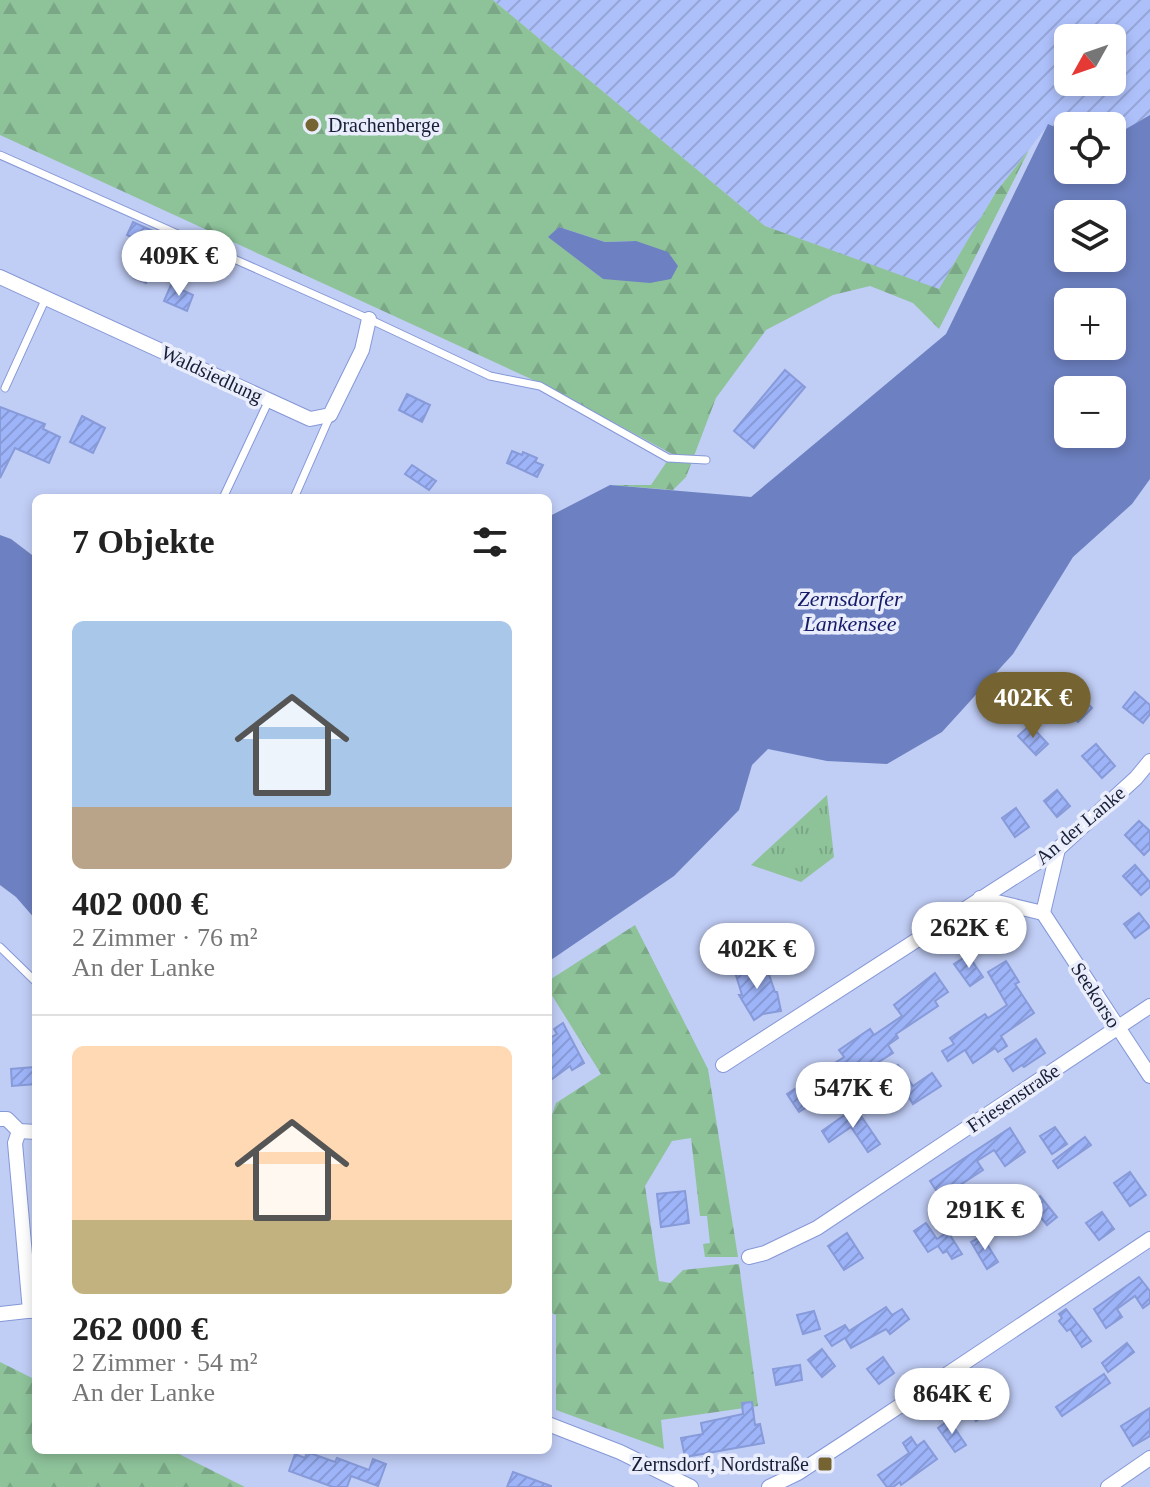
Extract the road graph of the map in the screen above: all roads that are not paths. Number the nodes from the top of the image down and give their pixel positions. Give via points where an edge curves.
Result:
1 (0, 155) edge
2 (0, 277) edge
3 (46, 298) junction
4 (369, 319) junction
5 (5, 388) dead end
6 (269, 400) junction
7 (330, 415) junction
8 (706, 460) dead end
9 (225, 494) edge
10 (296, 494) edge
11 (1150, 761) edge
12 (1058, 849) junction
13 (980, 898) junction
14 (1043, 913) junction
15 (0, 947) edge
16 (32, 978) edge
17 (1150, 1006) edge
18 (1117, 1027) junction
19 (723, 1065) dead end
20 (1150, 1076) edge
21 (0, 1119) edge
22 (19, 1131) junction
23 (32, 1132) edge
24 (1150, 1239) edge
25 (749, 1257) dead end
26 (32, 1301) edge
27 (32, 1310) edge
28 (0, 1314) edge
29 (552, 1426) edge
30 (1150, 1458) edge
31 (691, 1487) edge
32 (769, 1487) edge
33 (1108, 1487) edge

1 - 4 lane
2 - 3 street, Waldsiedlung
3 - 5 lane
3 - 6 street, Waldsiedlung
4 - 7 street via 362,350
4 - 8 lane via 490,376 540,386 668,458
6 - 7 street, Waldsiedlung via 310,419
6 - 9 lane
7 - 10 lane
11 - 12 street, An der Lanke
12 - 13 street, An der Lanke
12 - 14 street
13 - 14 street
13 - 19 street, An der Lanke
14 - 18 street, Seekorso
15 - 16 lane
17 - 18 street, Friesenstraße
18 - 20 street, Seekorso
18 - 25 street, Friesenstraße via 817,1228
21 - 22 street
22 - 23 street
22 - 26 street via 15,1143
24 - 32 street via 798,1473
27 - 28 street
29 - 31 street
30 - 33 street

